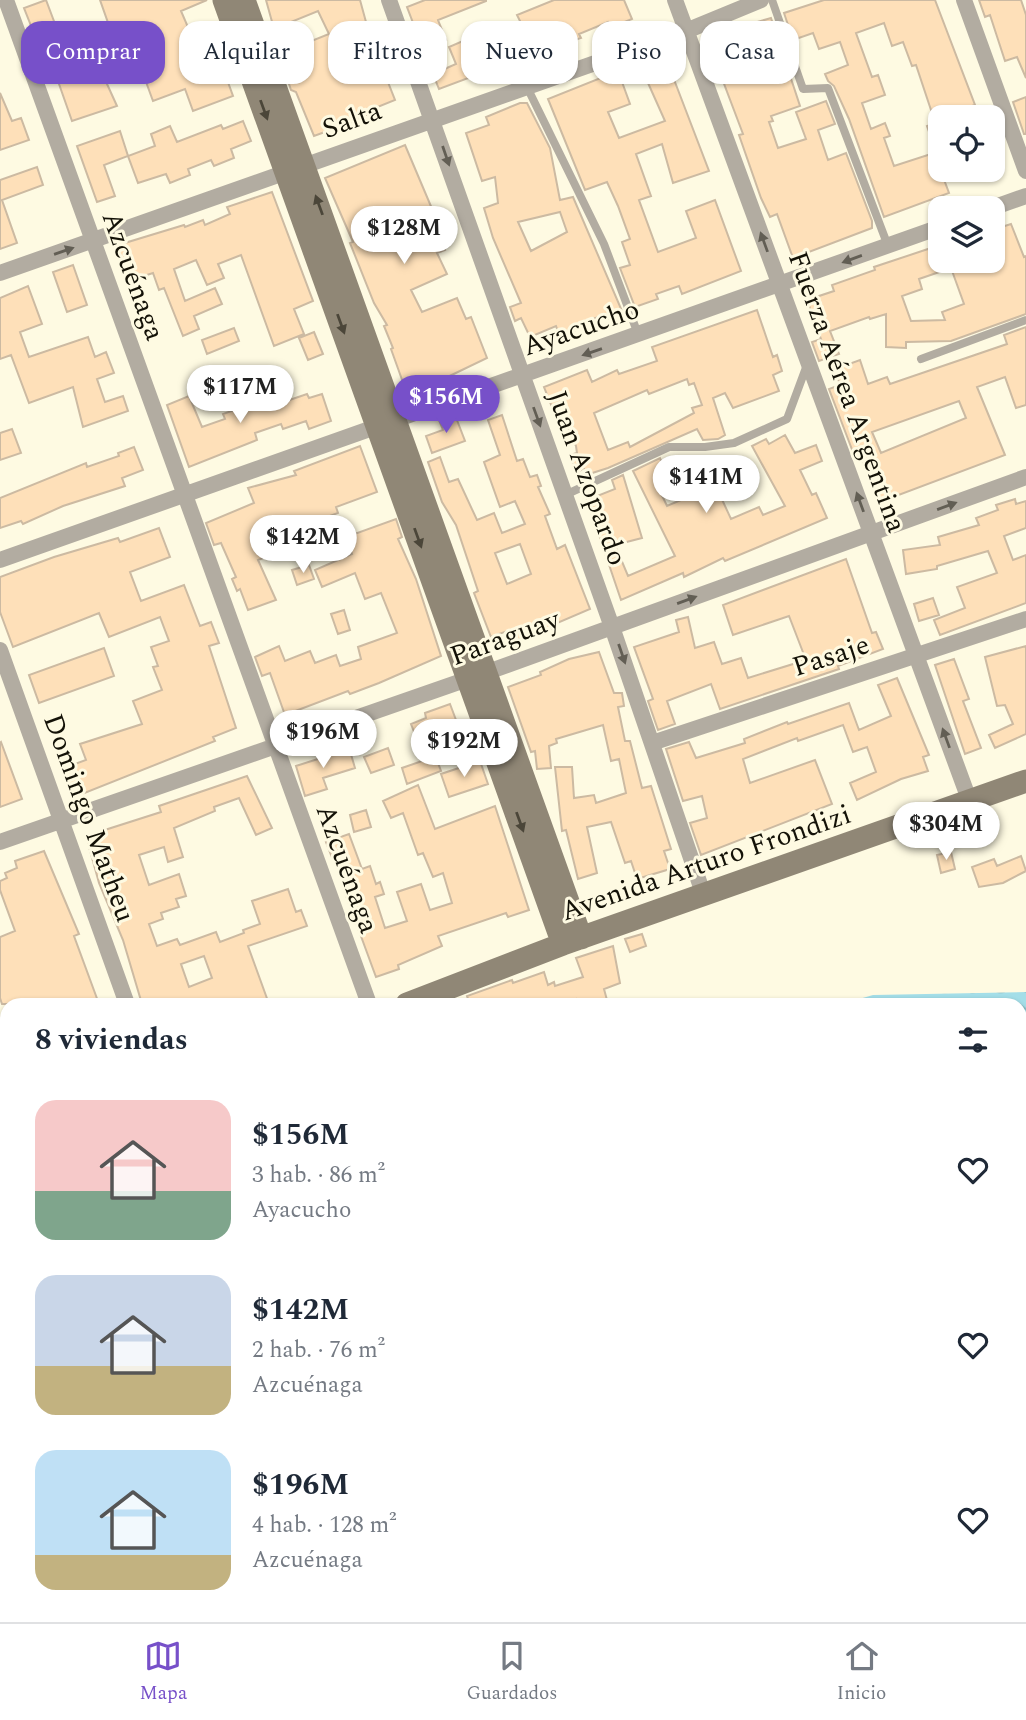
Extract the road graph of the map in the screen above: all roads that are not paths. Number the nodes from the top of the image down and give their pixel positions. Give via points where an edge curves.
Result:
1 (6, 0) edge
2 (224, 0) edge
3 (244, 0) edge
4 (389, 0) edge
5 (675, 0) edge
6 (761, 0) edge
7 (772, 0) edge
8 (964, 0) edge
9 (682, 21) edge
10 (686, 31) joint
11 (592, 63) edge
12 (526, 85) junction
13 (433, 119) junction
14 (295, 167) junction
15 (1026, 172) edge
16 (1026, 196) edge
17 (1005, 203) edge
18 (928, 231) edge
19 (92, 241) junction
20 (888, 246) junction
21 (0, 273) edge
22 (780, 285) junction
23 (1026, 320) edge
24 (638, 336) junction
25 (920, 359) dead end
26 (808, 362) junction
27 (522, 376) junction
28 (387, 425) junction
29 (1026, 477) edge
30 (184, 495) junction
31 (565, 495) junction
32 (871, 533) junction
33 (0, 560) edge
34 (1026, 619) edge
35 (612, 627) junction
36 (0, 650) edge
37 (916, 656) junction
38 (477, 676) junction
39 (652, 743) junction
40 (274, 746) junction
41 (1026, 781) edge
42 (970, 802) junction
43 (64, 821) junction
44 (0, 842) edge
45 (704, 895) junction
46 (572, 941) junction
47 (125, 998) edge
48 (367, 998) edge
49 (423, 998) edge

1 - 19 street, Azcuénaga
2 -> 14 main road
3 - 14 main road
4 - 13 street, Juan Azopardo
5 - 9 street, Fuerza Aérea Argentina
6 - 10 street, Salta
7 - 20 lane via 803,89 828,88
8 - 15 street
22 -> 10 street, Fuerza Aérea Argentina
11 - 12 street, Salta
12 - 13 street, Salta
12 - 24 lane via 604,244
13 - 14 street, Salta
13 -> 27 street, Juan Azopardo
14 - 19 street, Salta
14 - 28 main road
16 - 17 street
18 - 20 street, Ayacucho
21 -> 19 street, Salta
19 - 30 street, Azcuénaga
20 -> 22 street, Ayacucho
22 - 24 street, Ayacucho
22 - 26 street, Fuerza Aérea Argentina
23 - 25 lane
24 -> 27 street, Ayacucho
26 - 31 lane via 788,419 734,443 668,447
32 -> 26 street, Fuerza Aérea Argentina
27 - 28 street, Ayacucho
27 -> 31 street, Juan Azopardo
28 - 30 street, Ayacucho
28 - 38 main road
32 -> 29 street, Paraguay
30 - 33 street, Ayacucho
30 - 40 street, Azcuénaga
31 - 35 street, Juan Azopardo
35 -> 32 street, Paraguay
32 - 37 street, Fuerza Aérea Argentina
34 - 37 street, Pasaje
35 - 38 street, Paraguay
35 -> 39 street, Juan Azopardo
36 - 43 street, Domingo Matheu
37 - 39 street, Pasaje
42 -> 37 street, Fuerza Aérea Argentina
38 - 40 street, Paraguay
38 - 46 main road
39 - 45 street, Juan Azopardo
40 - 43 street, Paraguay
40 - 48 street, Azcuénaga
41 - 42 main road, Avenida Arturo Frondizi
42 - 45 main road, Avenida Arturo Frondizi
43 - 44 street, Paraguay
43 - 47 street, Domingo Matheu
45 - 46 main road, Avenida Arturo Frondizi
46 - 49 main road, Avenida Arturo Frondizi

